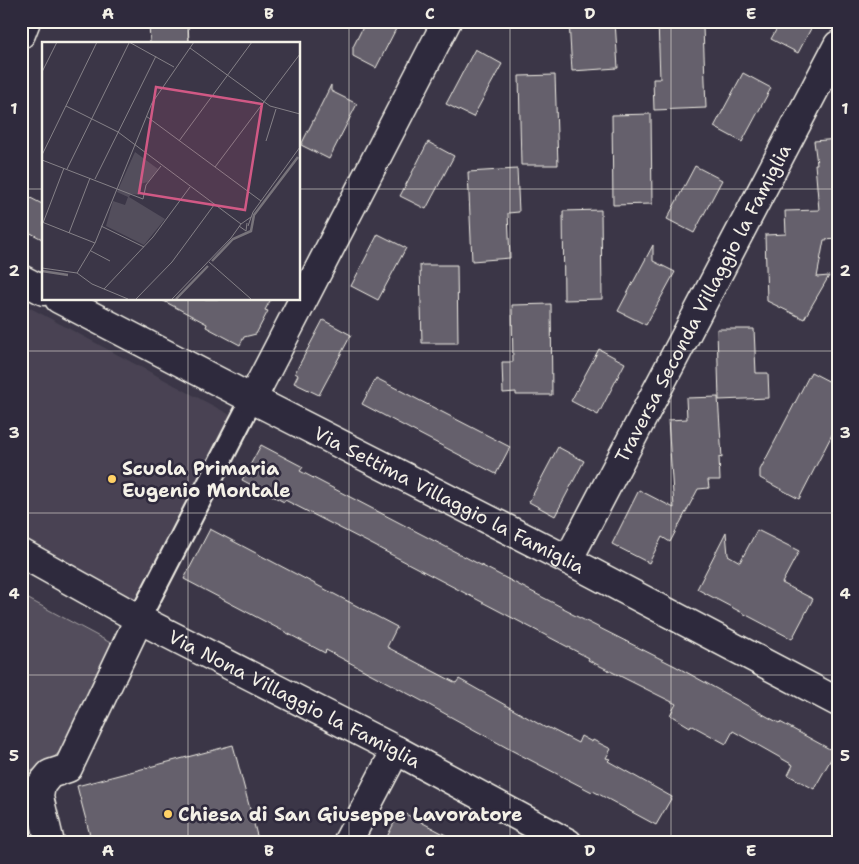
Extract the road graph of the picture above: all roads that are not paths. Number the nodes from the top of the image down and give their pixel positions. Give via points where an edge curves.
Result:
1 (26, 21) edge
2 (447, 21) edge
3 (21, 34) edge
4 (838, 45) edge
5 (21, 279) edge
6 (42, 290) edge
7 (61, 300) edge
8 (252, 399) junction
9 (21, 553) edge
10 (568, 560) junction
11 (139, 619) junction
12 (838, 702) edge
13 (396, 750) junction
14 (50, 843) edge
15 (347, 843) edge
16 (568, 843) edge

1 - 3 street
2 - 8 street
4 - 10 street, Traversa Seconda Villaggio la Famiglia
5 - 6 street
7 - 8 street, Via Settima Villaggio la Famiglia
8 - 10 street, Via Settima Villaggio la Famiglia
8 - 11 street
9 - 11 street, Via Nona Villaggio la Famiglia
10 - 12 street, Via Settima Villaggio la Famiglia
11 - 13 street, Via Nona Villaggio la Famiglia
11 - 14 street via 68,768 50,774 41,785 39,797
13 - 15 street
13 - 16 street, Via Nona Villaggio la Famiglia

